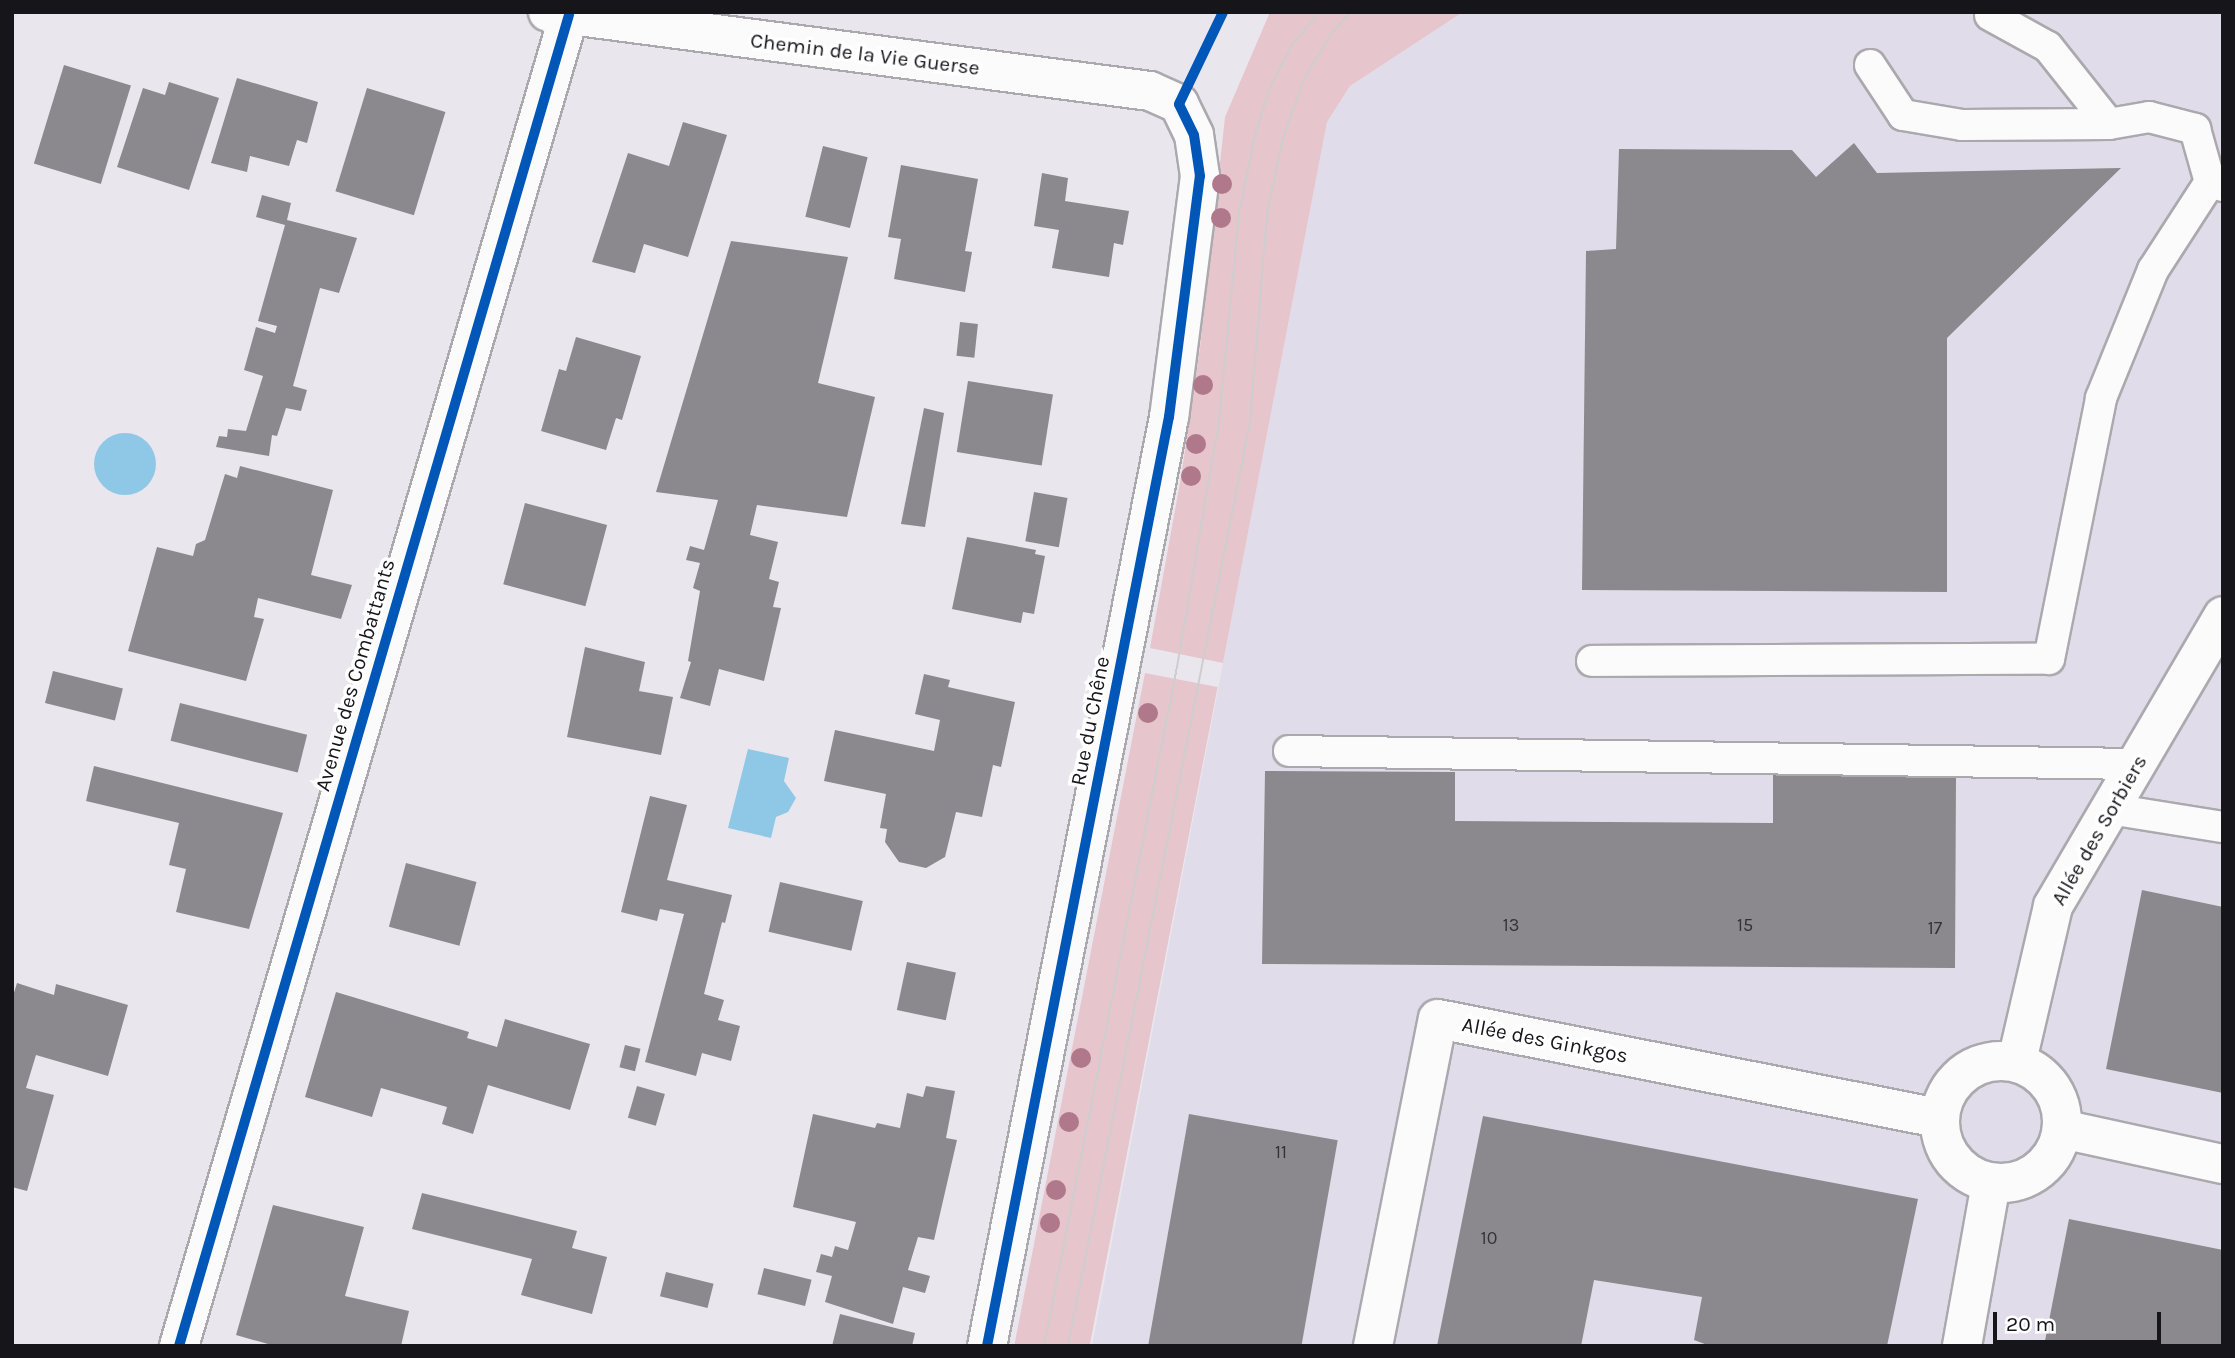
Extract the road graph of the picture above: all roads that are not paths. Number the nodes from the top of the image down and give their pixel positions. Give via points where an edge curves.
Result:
1 (558, 14) edge
2 (1990, 15) dead end
3 (1870, 65) dead end
4 (1179, 104) joint
5 (2109, 124) junction
6 (2217, 184) edge
7 (2223, 616) edge
8 (1592, 661) dead end
9 (1289, 751) dead end
10 (2137, 764) junction
11 (2110, 809) junction
12 (2223, 827) edge
13 (2017, 1061) junction
14 (1938, 1118) junction
15 (2062, 1129) junction
16 (2223, 1164) edge
17 (1991, 1184) junction
18 (179, 1346) edge
19 (987, 1346) edge
20 (1373, 1346) edge
21 (1962, 1346) edge

1 - 4 street, Chemin de la Vie Guerse via 1150,91
1 - 18 street, Avenue des Combattants
2 - 5 lane via 2048,47
3 - 5 lane via 1903,115 1962,125
4 - 19 street, Rue du Chêne via 1194,135 1200,176 1169,416
5 - 6 lane via 2149,117 2195,128
6 - 8 lane via 2153,270 2101,398 2049,659
7 - 10 street, Allée des Sorbiers
9 - 10 lane
10 - 11 street, Allée des Sorbiers
11 - 12 lane
11 - 13 street, Allée des Sorbiers via 2053,906
13 - 14 street via 1980,1062 1955,1079
13 - 15 street via 2035,1070 2053,1089 2062,1110
14 - 17 street via 1947,1153 1965,1173
14 - 20 street, Allée des Ginkgos via 1438,1019
15 - 16 street
15 - 17 street via 2055,1153 2038,1172 2016,1183
17 - 21 street

